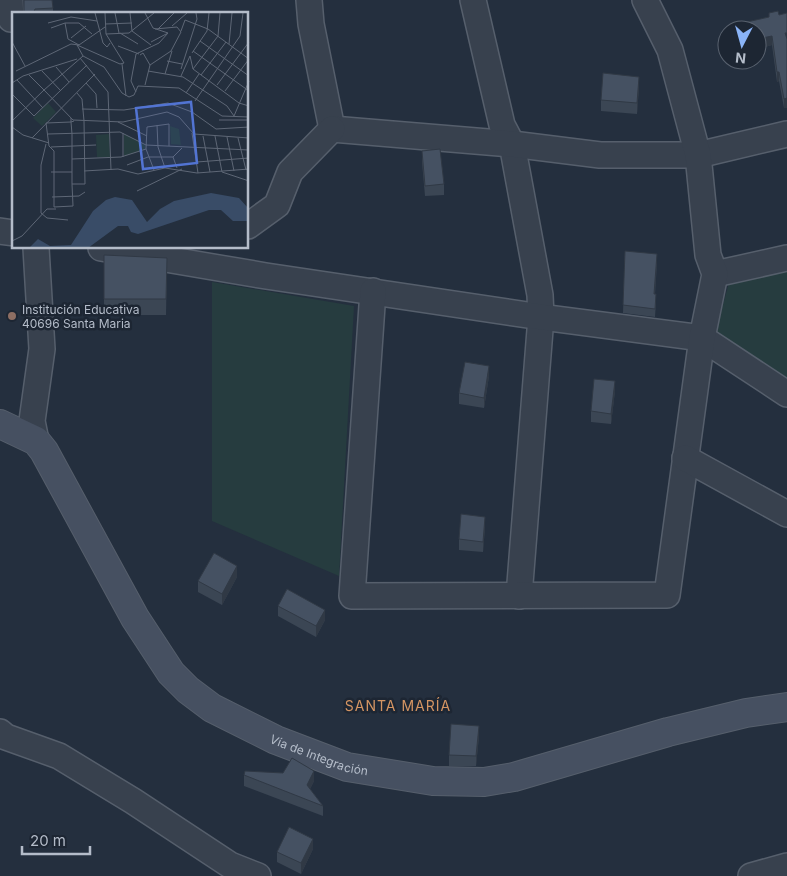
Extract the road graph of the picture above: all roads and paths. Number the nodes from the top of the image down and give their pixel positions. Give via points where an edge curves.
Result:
1 (309, 0) edge
2 (473, 0) edge
3 (645, 0) edge
4 (332, 128) junction
5 (787, 134) edge
6 (512, 144) junction
7 (698, 155) junction
8 (249, 225) edge
9 (36, 249) edge
10 (108, 249) edge
11 (787, 258) edge
12 (715, 274) junction
13 (373, 291) junction
14 (542, 317) junction
15 (702, 338) junction
16 (787, 394) edge
17 (0, 424) edge
18 (36, 441) junction
19 (685, 458) junction
20 (787, 514) edge
21 (519, 596) junction
22 (787, 707) edge
23 (0, 732) edge
24 (787, 866) edge
25 (258, 876) edge
26 (751, 876) edge

1 - 4 street
2 - 6 street via 502,124
3 - 7 street via 670,50
4 - 6 street
4 - 8 street via 290,172 277,205
5 - 7 street
6 - 7 street via 600,155
6 - 14 street
7 - 12 street via 708,255
9 - 18 street via 42,348 32,421
10 - 13 street
11 - 12 street
12 - 15 street
13 - 14 street
13 - 21 street via 352,596
14 - 15 street
14 - 21 street
15 - 16 street
15 - 19 street
17 - 18 main road
18 - 22 main road, Vía de Integración via 135,618 177,679 212,708 276,740 347,767 433,781 484,782 514,777 668,732 746,713
19 - 20 street
19 - 21 street via 667,595
23 - 25 street via 59,756 230,865
24 - 26 street

